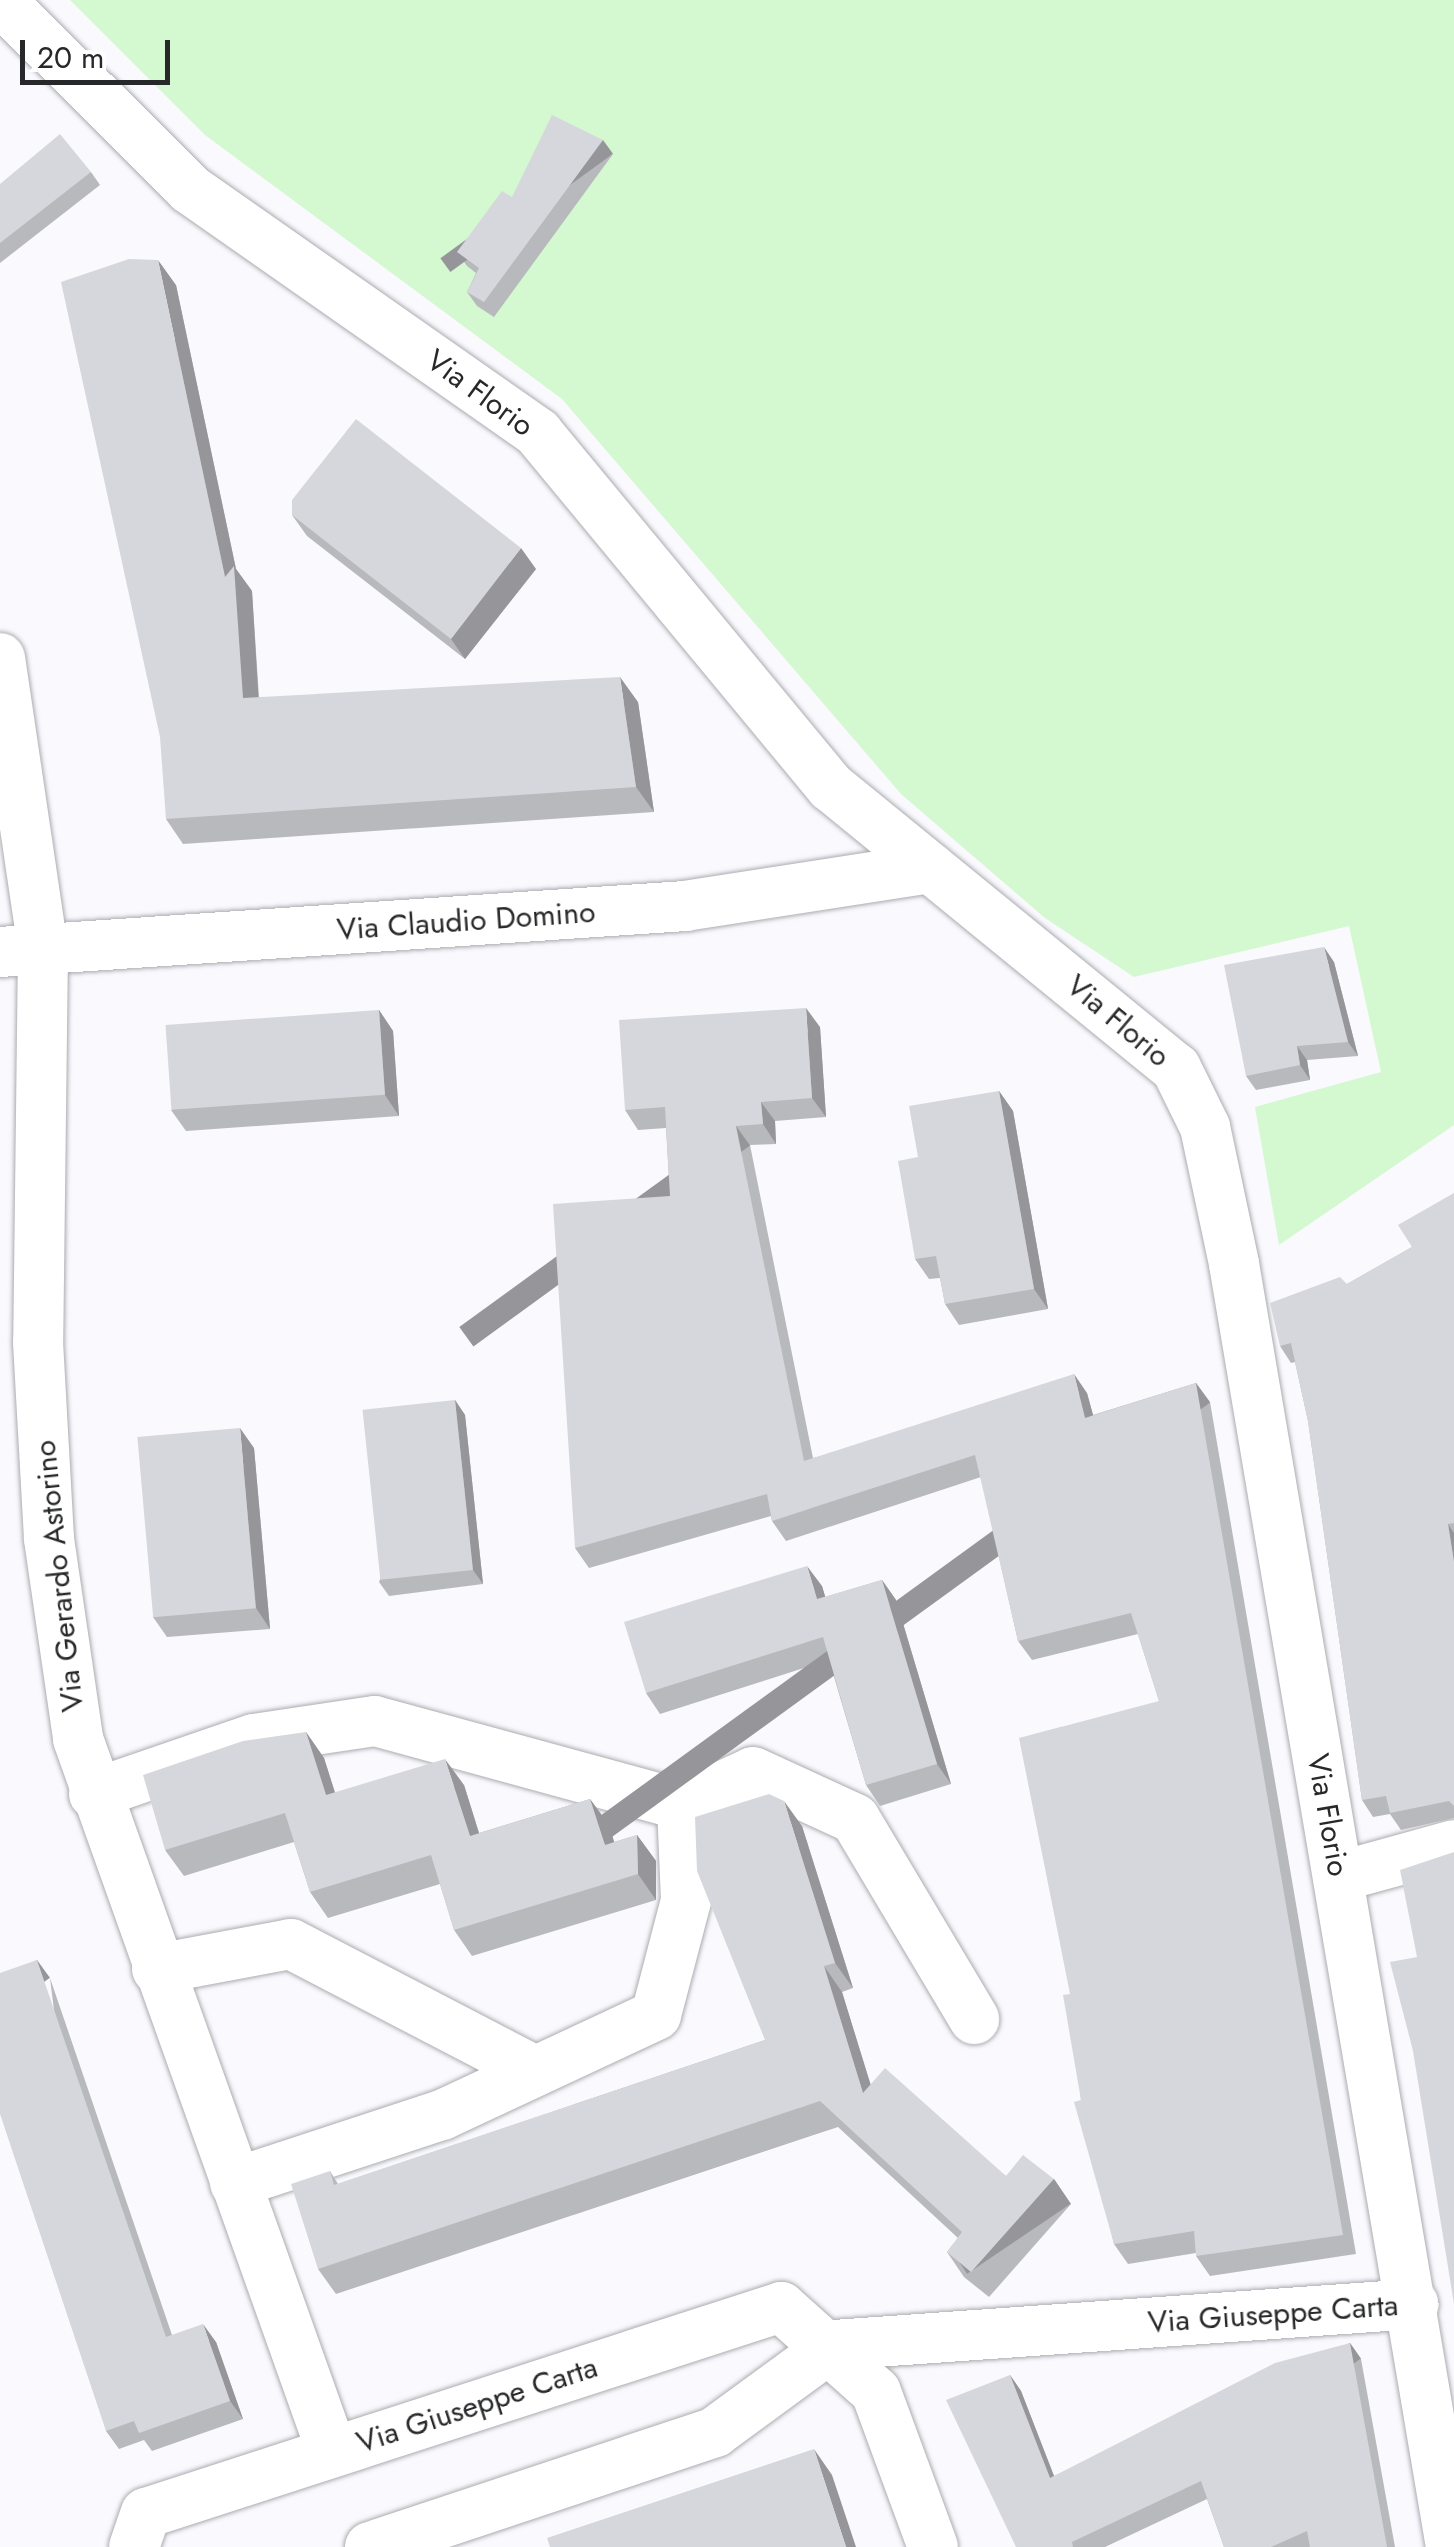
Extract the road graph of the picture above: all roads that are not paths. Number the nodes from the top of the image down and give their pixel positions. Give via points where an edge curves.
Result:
1 (0, 0) edge
2 (0, 658) edge
3 (930, 868) junction
4 (21, 951) edge
5 (19, 1112) edge
6 (94, 1794) junction
7 (682, 1805) junction
8 (1454, 1846) edge
9 (1338, 1877) junction
10 (157, 1969) junction
11 (974, 2019) dead end
12 (535, 2072) junction
13 (235, 2183) junction
14 (1414, 2304) junction
15 (834, 2346) junction
16 (332, 2452) junction
17 (134, 2547) edge
18 (370, 2547) edge
19 (933, 2547) edge
20 (1451, 2547) edge

1 - 3 street, Via Florio via 190,189 538,433 831,787
2 - 4 street, Via Gerardo Astorino via 32,832
3 - 4 street, Via Claudio Domino via 686,906
3 - 9 street, Via Florio via 1176,1068 1205,1127
4 - 5 street, Via Gerardo Astorino
5 - 6 street, Via Gerardo Astorino via 49,1539
6 - 7 street via 254,1739 375,1721
6 - 10 street, Via Gerardo Astorino
7 - 11 street via 752,1772 855,1819
7 - 12 street via 686,1902 656,2015
8 - 9 street
9 - 14 street, Via Florio
10 - 12 street via 291,1944
10 - 13 street, Via Gerardo Astorino
12 - 13 street via 442,2115
13 - 16 street, Via Gerardo Astorino
14 - 15 street, Via Giuseppe Carta
14 - 20 street, Via Florio
15 - 16 street, Via Giuseppe Carta via 781,2307
15 - 18 street via 715,2432
15 - 19 street via 876,2392
16 - 17 street, Via Giuseppe Carta via 146,2513

